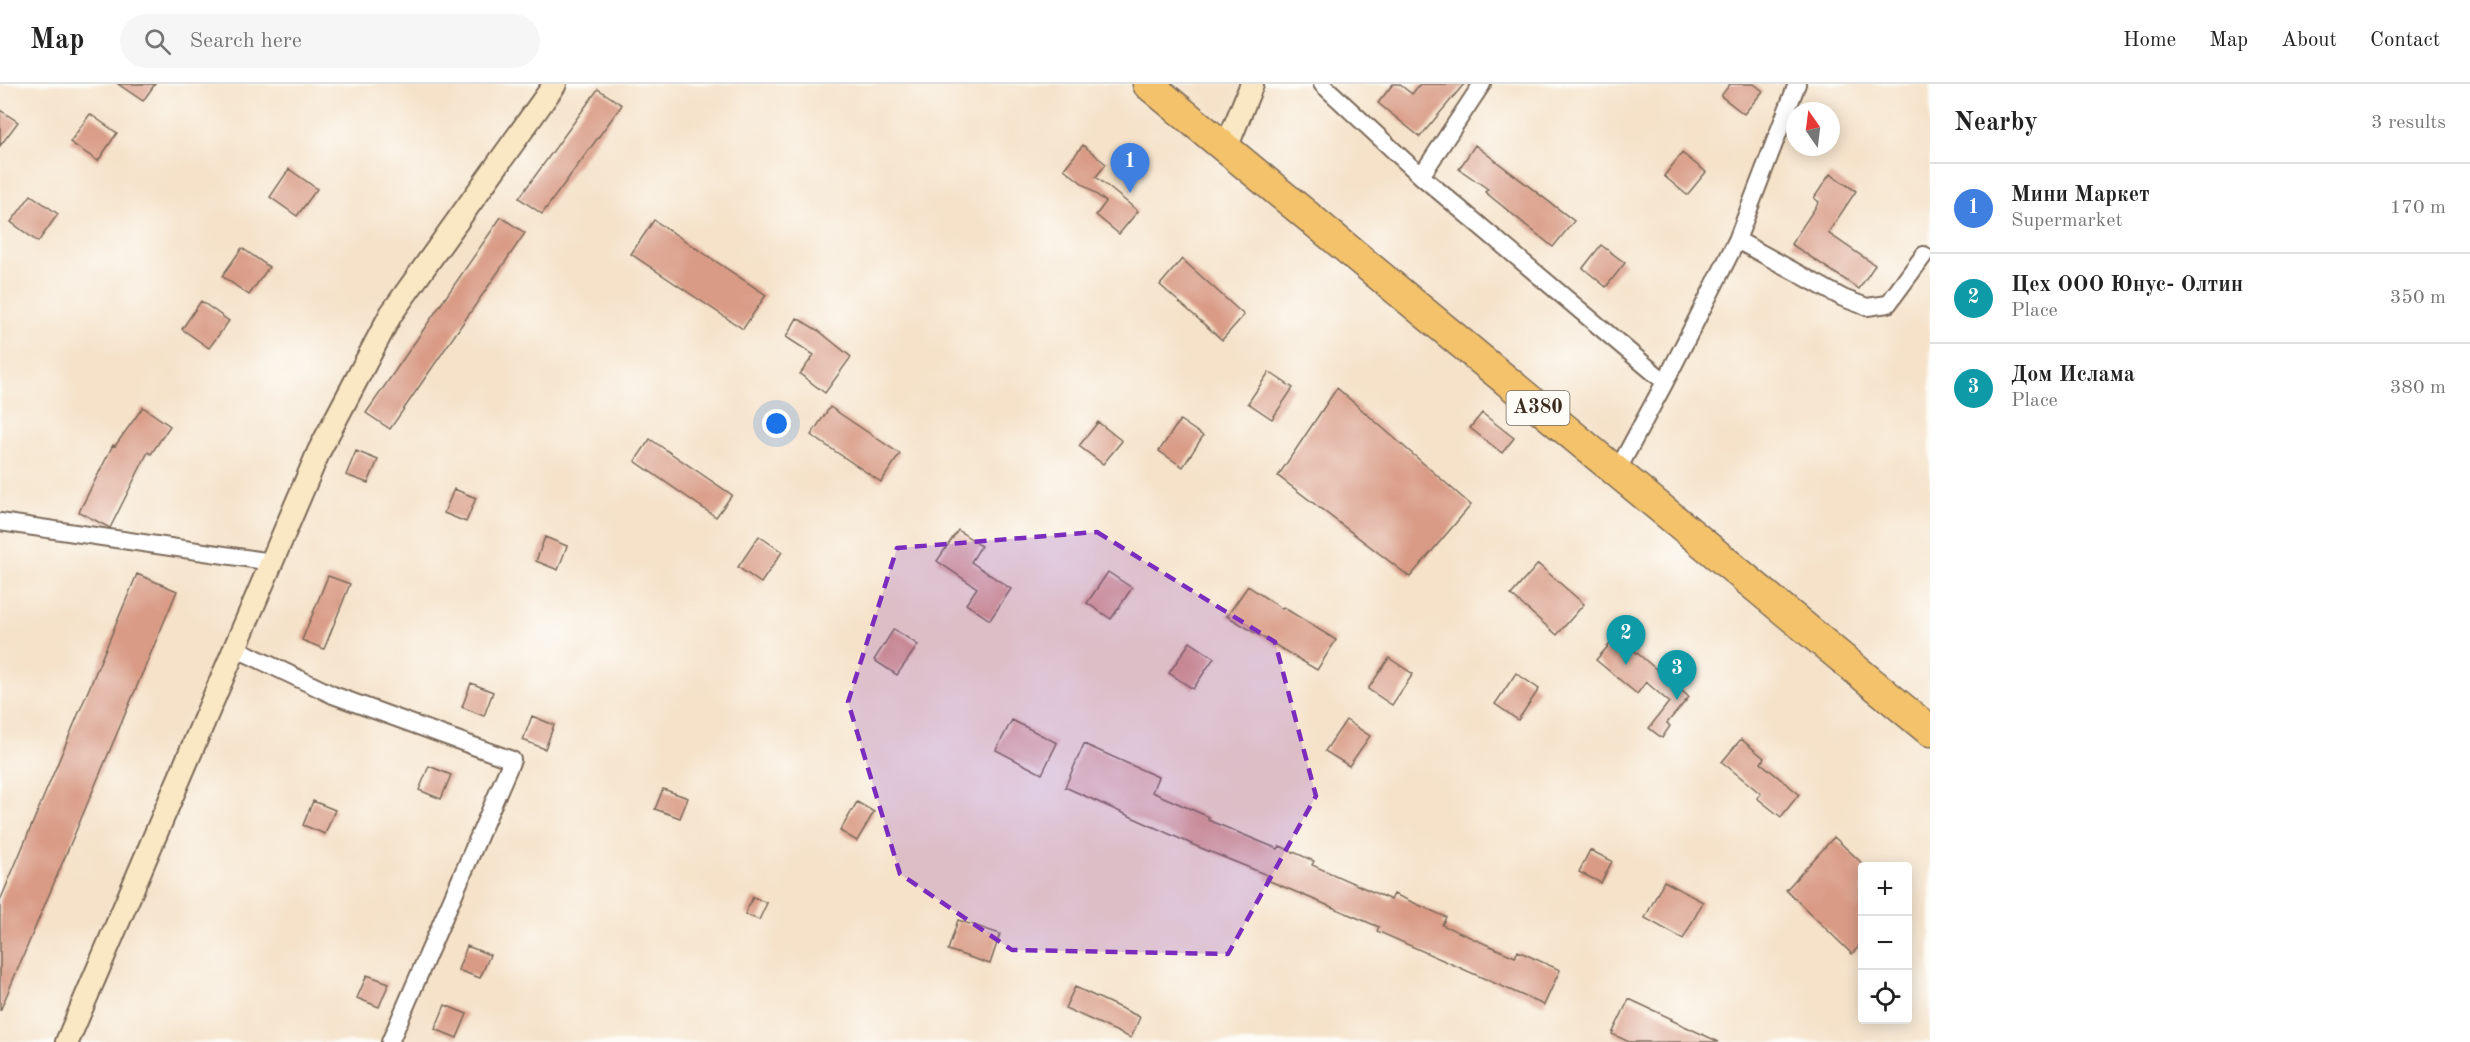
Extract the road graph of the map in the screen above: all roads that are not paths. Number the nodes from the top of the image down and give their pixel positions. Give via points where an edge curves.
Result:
1 (555, 84) edge
2 (1148, 84) edge
3 (1252, 84) edge
4 (1322, 84) edge
5 (1482, 84) edge
6 (1797, 84) edge
7 (1226, 148) junction
8 (1420, 176) junction
9 (1737, 240) junction
10 (1924, 255) dead end
11 (1665, 382) junction
12 (1616, 473) junction
13 (0, 522) edge
14 (272, 562) junction
15 (235, 648) junction
16 (1930, 731) edge
17 (67, 1042) edge
18 (390, 1042) edge

1 - 14 street via 392,314 319,451
2 - 7 highway, A380
3 - 7 street
4 - 8 street
5 - 8 street
6 - 9 street
7 - 12 highway, A380
8 - 11 street
9 - 10 street via 1867,307 1888,304
9 - 11 street
11 - 12 street
12 - 16 highway, A380
13 - 14 street
14 - 15 street
15 - 17 street
15 - 18 street via 333,695 512,760

